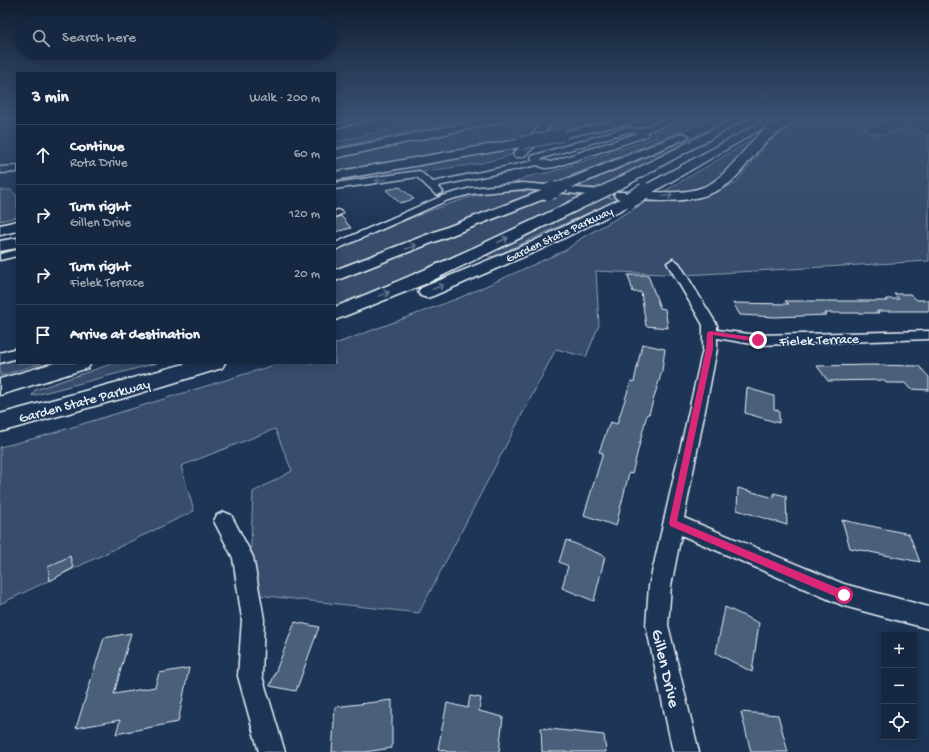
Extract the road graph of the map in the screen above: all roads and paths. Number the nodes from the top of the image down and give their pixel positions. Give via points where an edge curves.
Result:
1 (459, 154) edge
2 (517, 154) edge
3 (586, 154) edge
4 (640, 154) edge
5 (674, 154) edge
6 (710, 154) edge
7 (749, 154) edge
8 (16, 169) edge
9 (0, 170) edge
10 (419, 174) junction
11 (336, 176) edge
12 (431, 185) junction
13 (336, 186) edge
14 (600, 193) junction
15 (445, 198) junction
16 (16, 226) edge
17 (0, 230) edge
18 (16, 242) edge
19 (0, 246) edge
20 (336, 247) edge
21 (16, 253) edge
22 (0, 257) edge
23 (673, 263) dead end
24 (336, 276) edge
25 (336, 314) edge
26 (336, 324) edge
27 (710, 333) junction
28 (929, 335) edge
29 (16, 353) edge
30 (0, 358) edge
31 (77, 364) edge
32 (178, 364) edge
33 (211, 364) edge
34 (0, 387) edge
35 (0, 412) edge
36 (0, 423) edge
37 (224, 521) dead end
38 (673, 523) junction
39 (929, 618) edge
40 (272, 752) edge
41 (686, 752) edge

1 - 11 highway, bridge
2 - 10 highway via 506,160 481,166
3 - 12 street via 552,165 538,162
24 -> 4 highway, bridge
5 - 14 highway
26 -> 6 highway, Garden State Parkway, bridge via 510,258 588,222
14 -> 7 highway via 660,197 711,188 726,180
8 - 9 street
10 - 12 street
10 -> 13 street
12 - 15 street
14 - 15 street via 513,186 482,189
25 -> 14 highway via 434,273
15 - 20 street
16 - 17 highway
18 - 19 highway
21 - 22 street
23 - 27 street, Gillen Drive via 710,325
27 - 28 street, Fielek Terrace via 758,340
27 - 38 street, Gillen Drive via 710,349
29 - 30 street
31 - 34 highway
32 - 35 highway
33 - 36 highway, Garden State Parkway
37 - 40 street via 243,557 253,619 250,676
38 - 39 street via 844,595
38 - 41 street, Gillen Drive via 660,586 657,625

